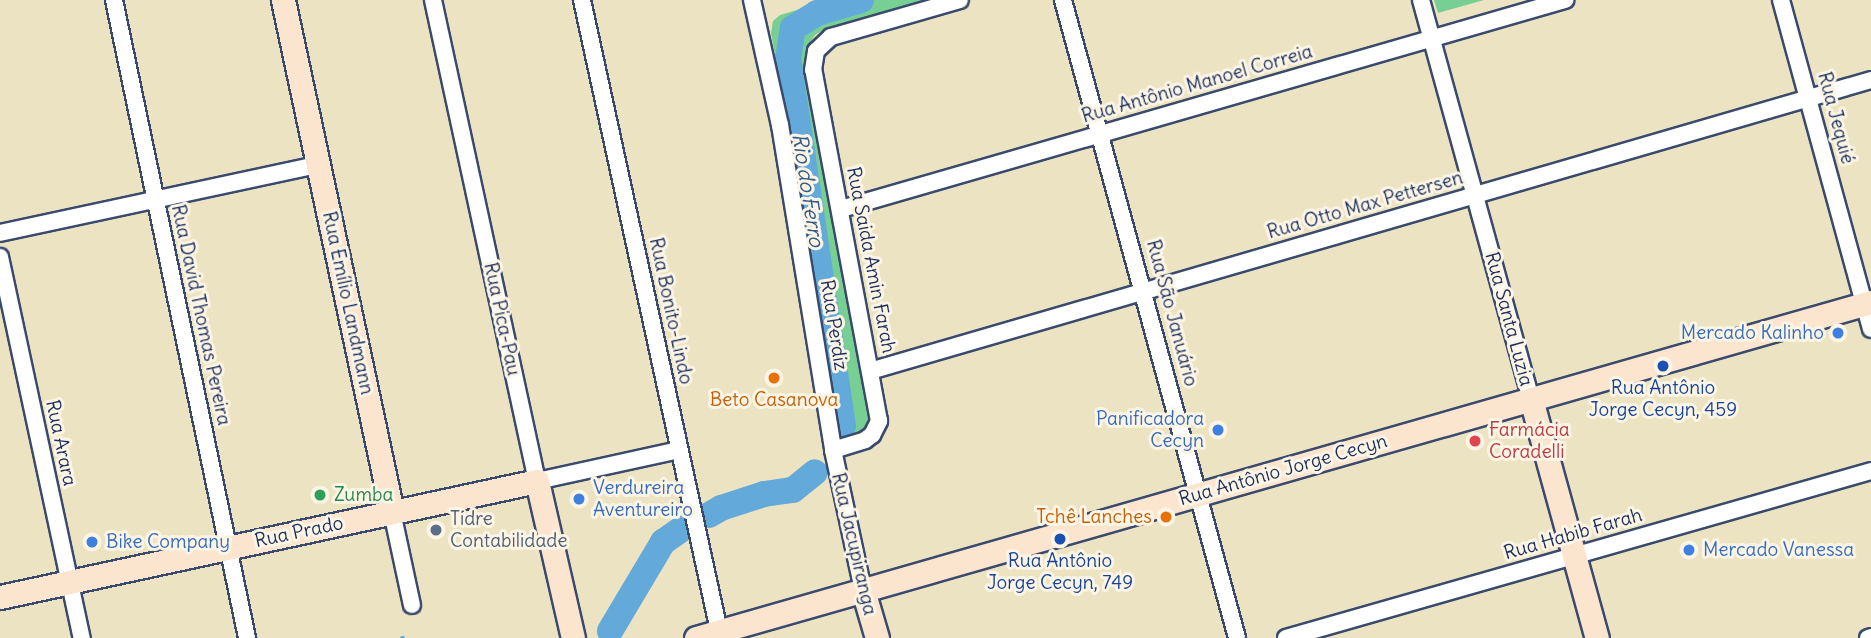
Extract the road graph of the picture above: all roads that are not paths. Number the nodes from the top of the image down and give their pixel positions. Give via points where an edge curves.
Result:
1 (114, 0) edge
2 (283, 0) edge
3 (433, 0) edge
4 (582, 0) edge
5 (752, 0) edge
6 (1063, 0) edge
7 (1420, 0) edge
8 (1565, 0) edge
9 (1781, 0) edge
10 (954, 1) edge
11 (1432, 39) junction
12 (1871, 80) edge
13 (1809, 98) junction
14 (1101, 134) junction
15 (318, 165) junction
16 (1476, 195) junction
17 (156, 200) junction
18 (841, 209) junction
19 (0, 233) edge
20 (0, 257) edge
21 (1144, 292) junction
22 (1868, 303) edge
23 (1871, 329) edge
24 (870, 371) junction
25 (1531, 399) junction
26 (680, 450) junction
27 (833, 450) junction
28 (1871, 471) edge
29 (537, 481) junction
30 (1200, 494) junction
31 (392, 512) junction
32 (228, 547) junction
33 (1574, 556) junction
34 (70, 582) junction
35 (863, 590) junction
36 (0, 597) edge
37 (412, 606) dead end
38 (719, 631) junction
39 (82, 638) edge
40 (247, 638) edge
41 (573, 638) edge
42 (696, 638) edge
43 (877, 638) edge
44 (1237, 638) edge
45 (1286, 638) edge
46 (1597, 638) edge

1 - 17 street, Rua David Thomas Pereira
2 - 15 street, Rua Emílio Landmann
3 - 29 street, Rua Pica-Pau
4 - 26 street, Rua Bonito-Lindo
5 - 27 street, Rua Perdiz via 780,125
6 - 14 street, Rua São Januário
7 - 11 street, Rua Santa Luzia
8 - 11 street, Rua Antônio Manoel Correia
9 - 13 street, Rua Jequié
10 - 18 street, Rua Saida Amin Farah via 831,37 816,51 813,70
11 - 14 street, Rua Antônio Manoel Correia
11 - 16 street, Rua Santa Luzia
12 - 13 street, Rua Otto Max Pettersen
13 - 16 street, Rua Otto Max Pettersen
13 - 22 street, Rua Jequié
14 - 18 street, Rua Antônio Manoel Correia
14 - 21 street, Rua São Januário
15 - 17 street
15 - 31 street, Rua Emílio Landmann
16 - 21 street, Rua Otto Max Pettersen
16 - 25 street, Rua Santa Luzia
17 - 19 street
17 - 32 street, Rua David Thomas Pereira
18 - 24 street, Rua Saida Amin Farah
20 - 34 street, Rua Arara
21 - 24 street, Rua Otto Max Pettersen
21 - 30 street, Rua São Januário
22 - 23 street, Rua Jequié
22 - 25 street, Rua Antônio Jorge Cecyn
24 - 27 street, Rua Saida Amin Farah via 877,428 865,440
25 - 30 street, Rua Antônio Jorge Cecyn
25 - 33 street, Rua Santa Luzia
26 - 29 street, Rua Prado
26 - 38 street, Rua Bonito-Lindo
27 - 35 street, Rua Jacupiranga
28 - 33 street, Rua Habib Farah
29 - 31 street, Rua Prado
29 - 41 street, Rua Pica-Pau
30 - 35 street, Rua Antônio Jorge Cecyn
30 - 44 street, Rua São Januário
31 - 32 street, Rua Prado
31 - 37 street, Rua Emílio Landmann
32 - 34 street, Rua Prado
32 - 40 street, Rua David Thomas Pereira
33 - 45 street, Rua Habib Farah
33 - 46 street, Rua Santa Luzia
34 - 36 street, Rua Prado
34 - 39 street, Rua Arara
35 - 38 street, Rua Antônio Jorge Cecyn
35 - 43 street, Rua Jacupiranga
38 - 42 street, Rua Antônio Jorge Cecyn

